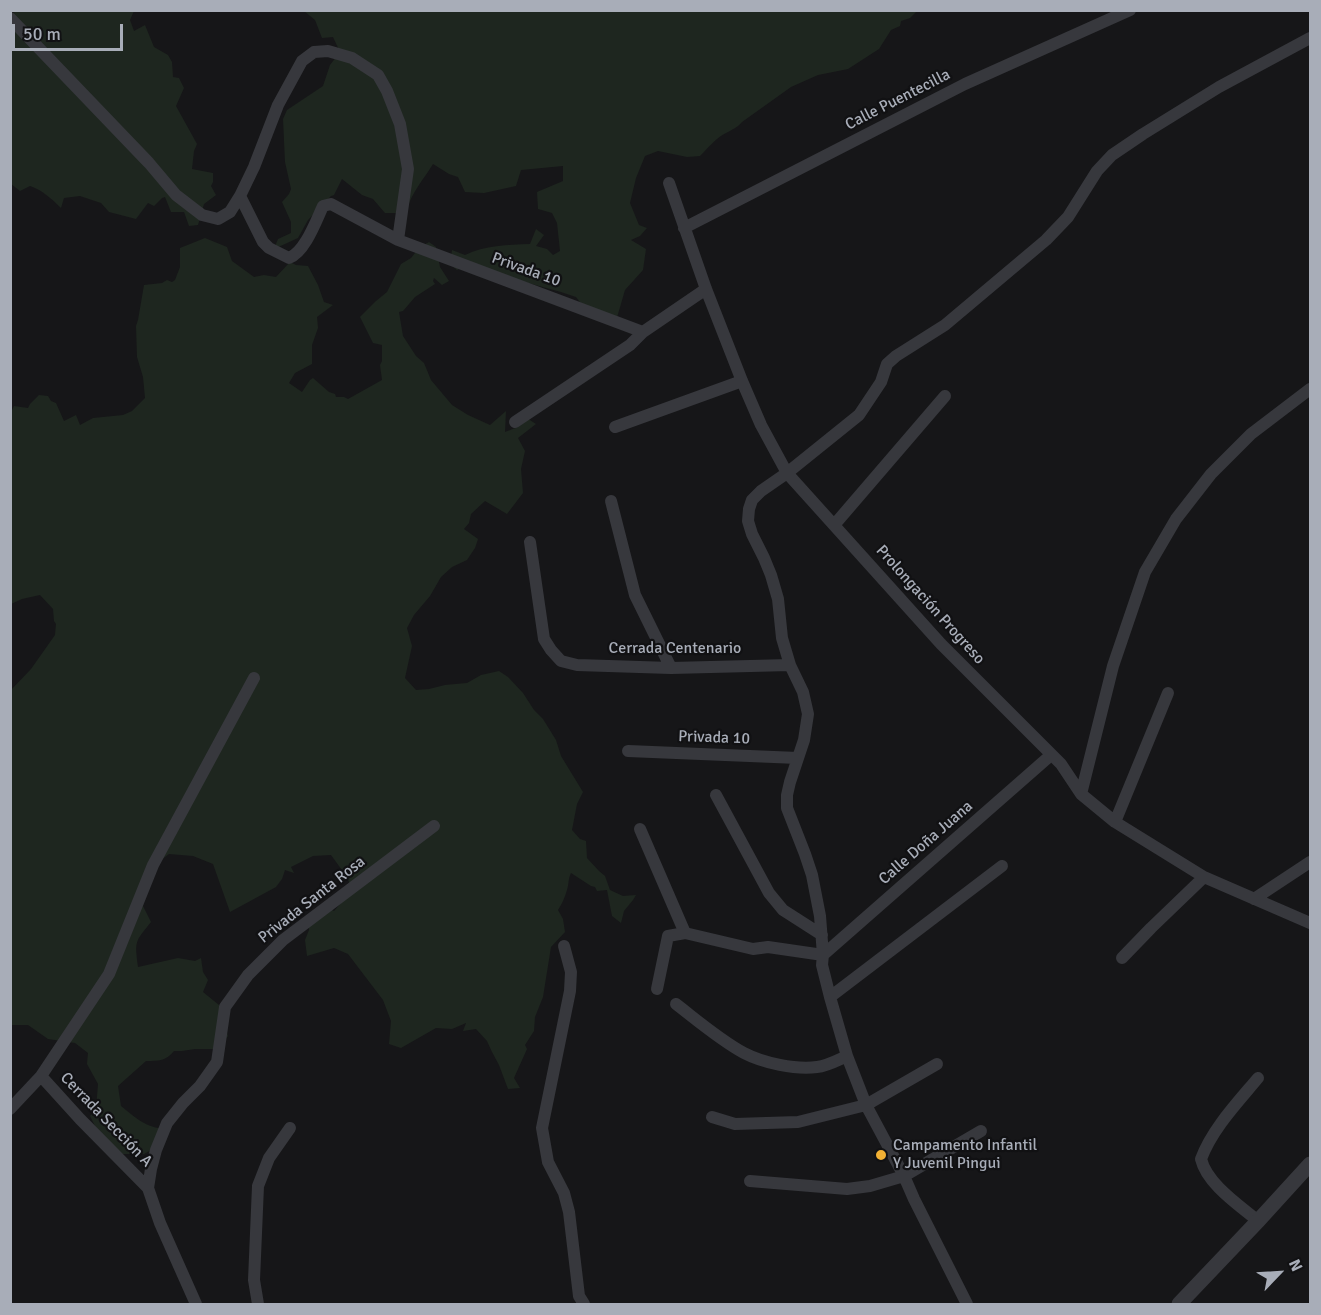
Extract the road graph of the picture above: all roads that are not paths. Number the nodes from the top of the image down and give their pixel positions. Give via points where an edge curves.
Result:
1 (1130, 10) edge
2 (10, 18) edge
3 (1311, 38) edge
4 (669, 183) dead end
5 (240, 196) junction
6 (684, 228) junction
7 (398, 240) junction
8 (706, 289) junction
9 (643, 332) junction
10 (742, 381) junction
11 (1311, 389) edge
12 (945, 396) dead end
13 (514, 422) dead end
14 (615, 427) dead end
15 (787, 472) junction
16 (611, 501) dead end
17 (835, 524) junction
18 (530, 542) dead end
19 (790, 665) junction
20 (671, 668) junction
21 (254, 678) dead end
22 (1168, 693) dead end
23 (628, 751) dead end
24 (1051, 755) junction
25 (798, 758) junction
26 (1081, 794) junction
27 (716, 795) dead end
28 (1115, 822) junction
29 (434, 826) dead end
30 (640, 829) dead end
31 (1311, 862) edge
32 (1002, 866) dead end
33 (1204, 877) junction
34 (1254, 899) junction
35 (1311, 923) edge
36 (685, 933) junction
37 (822, 935) junction
38 (564, 946) dead end
39 (823, 955) junction
40 (1122, 958) dead end
41 (657, 989) dead end
42 (830, 997) junction
43 (676, 1004) dead end
44 (847, 1056) junction
45 (937, 1064) dead end
46 (41, 1076) junction
47 (1258, 1078) dead end
48 (866, 1105) junction
49 (10, 1109) edge
50 (712, 1117) dead end
51 (290, 1128) dead end
52 (981, 1131) dead end
53 (1311, 1164) edge
54 (904, 1176) junction
55 (750, 1181) dead end
56 (148, 1188) junction
57 (1258, 1221) junction
58 (1181, 1304) edge
59 (196, 1305) edge
60 (258, 1305) edge
61 (584, 1305) edge
62 (967, 1305) edge

1 - 6 street, Calle Puentecilla via 965,84
2 - 5 street via 185,202 202,215 218,219 230,212
3 - 15 street via 1220,87 1112,155 1068,217 1046,240 945,326 887,364 881,382 859,415
4 - 6 street, Prolongación Progreso
5 - 7 street, Privada 10 via 263,242 289,258 302,249 324,206 331,204
5 - 7 street via 278,105 302,61 314,52 328,51 352,58 378,75 400,124 408,169
6 - 8 street, Prolongación Progreso
7 - 9 street, Privada 10
8 - 9 street
8 - 10 street, Prolongación Progreso
9 - 13 street via 630,345
10 - 14 street
10 - 15 street, Prolongación Progreso
11 - 26 street via 1251,434 1211,474 1176,519 1145,573 1113,666
12 - 17 street
15 - 17 street, Prolongación Progreso
15 - 19 street via 752,500 748,521 771,575
16 - 20 street via 635,595
17 - 24 street, Prolongación Progreso via 941,644
18 - 20 street, Cerrada Centenario via 544,639 561,661
19 - 20 street, Cerrada Centenario
19 - 25 street via 808,714
21 - 46 street via 153,865 109,974
22 - 28 street
23 - 25 street, Privada 10
24 - 26 street, Prolongación Progreso
24 - 39 street, Calle Doña Juana
25 - 37 street via 787,808 812,875
26 - 28 street, Prolongación Progreso
27 - 37 street via 769,893 783,910
28 - 33 street, Prolongación Progreso
29 - 56 street, Privada Santa Rosa via 283,940 248,975 225,1007 217,1062 166,1123
30 - 36 street
31 - 34 street
32 - 42 street
33 - 34 street, Prolongación Progreso
33 - 40 street
34 - 35 street, Prolongación Progreso
36 - 39 street via 753,949 768,946
36 - 41 street via 668,936
37 - 39 street
38 - 61 street via 570,991 542,1128 548,1162 569,1212 579,1296
39 - 42 street
42 - 44 street
43 - 44 street via 745,1053 770,1062 818,1067
44 - 48 street
45 - 48 street
46 - 49 street
46 - 56 street, Cerrada Sección A
47 - 57 street via 1213,1135 1201,1159 1208,1175
48 - 50 street via 798,1122 735,1124
48 - 54 street
51 - 60 street via 269,1158 258,1186 254,1280
52 - 54 street
53 - 57 street
54 - 55 street via 847,1189
54 - 62 street
56 - 59 street, Privada Santa Rosa
57 - 58 street

